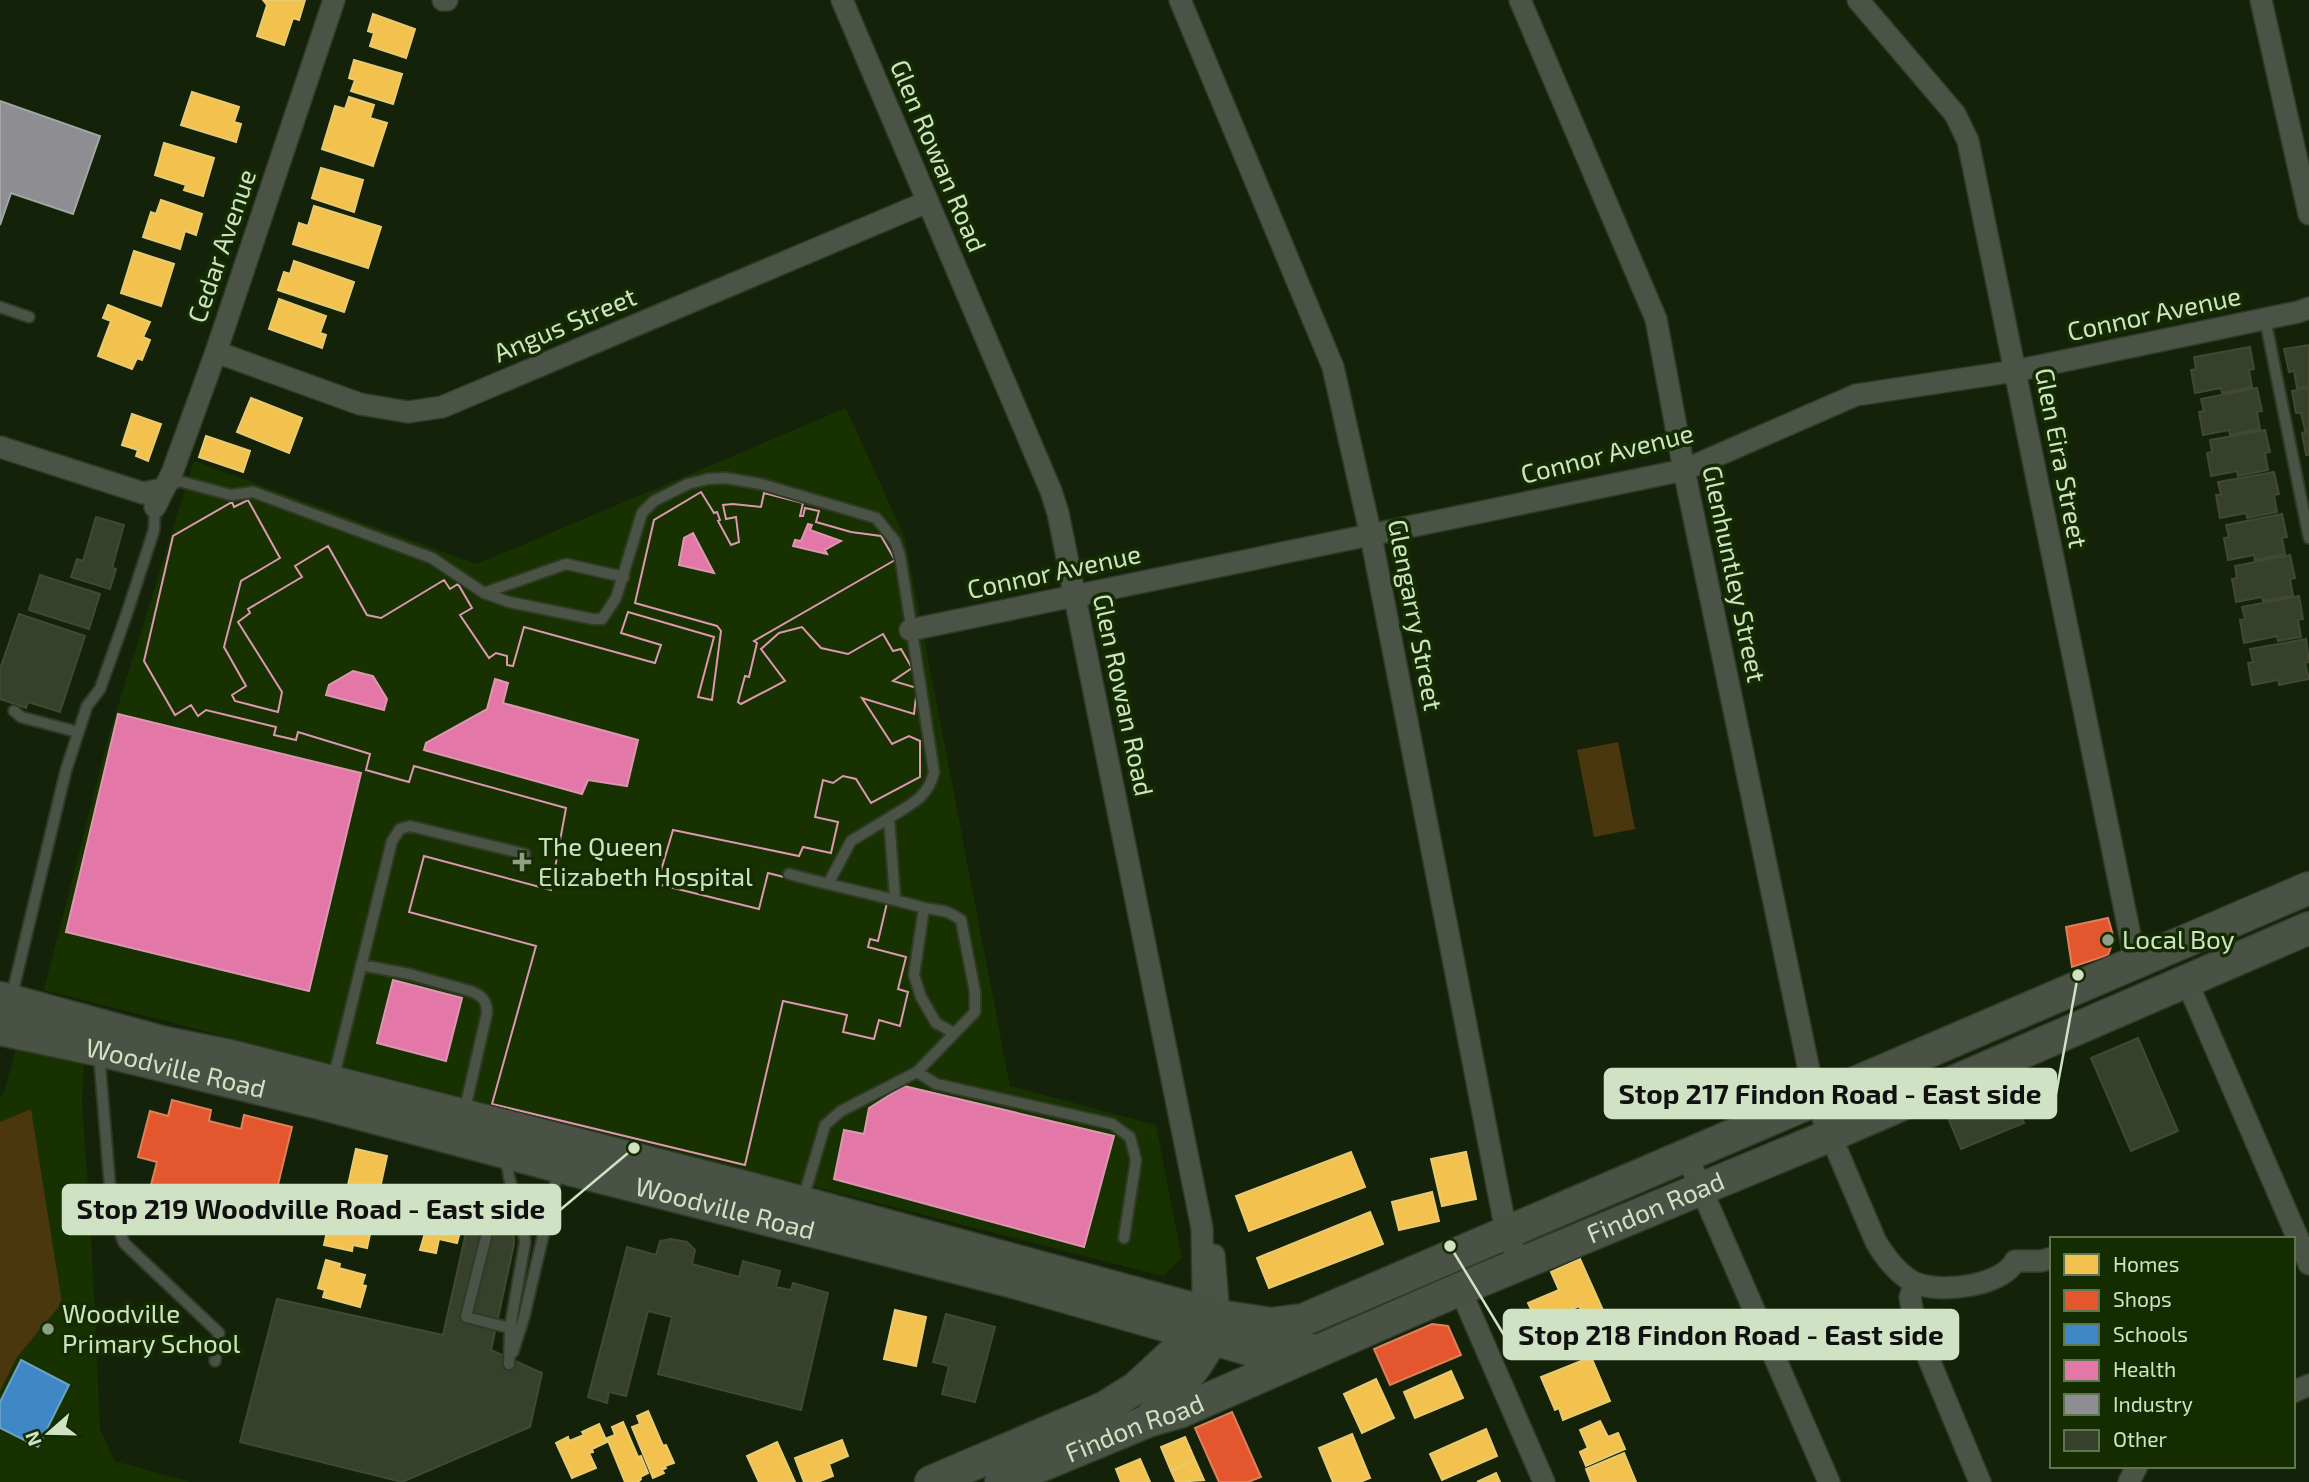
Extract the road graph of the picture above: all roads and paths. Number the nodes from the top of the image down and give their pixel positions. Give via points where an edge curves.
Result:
1 (334, 0) edge
2 (842, 0) edge
3 (1180, 0) edge
4 (1520, 0) edge
5 (1858, 0) edge
6 (2261, 0) edge
7 (927, 202) junction
8 (2309, 214) edge
9 (0, 307) edge
10 (2309, 308) edge
11 (29, 317) dead end
12 (2265, 319) junction
13 (216, 352) junction
14 (2015, 371) junction
15 (0, 447) edge
16 (1684, 470) junction
17 (159, 498) junction
18 (1371, 536) junction
19 (2309, 538) edge
20 (624, 577) junction
21 (484, 593) junction
22 (1074, 596) junction
23 (910, 630) junction
24 (14, 710) dead end
25 (79, 732) junction
26 (889, 818) junction
27 (525, 854) dead end
28 (789, 874) dead end
29 (828, 884) junction
30 (2309, 888) edge
31 (895, 898) junction
32 (924, 908) junction
33 (2309, 928) edge
34 (2137, 962) junction
35 (361, 965) junction
36 (2187, 982) junction
37 (3, 1022) edge
38 (954, 1033) junction
39 (99, 1050) junction
40 (917, 1072) junction
41 (326, 1093) junction
42 (1815, 1099) junction
43 (464, 1116) junction
44 (1831, 1135) junction
45 (505, 1150) junction
46 (1686, 1154) junction
47 (560, 1165) junction
48 (1702, 1189) junction
49 (492, 1213) dead end
50 (798, 1214) junction
51 (1506, 1231) junction
52 (1124, 1238) dead end
53 (2050, 1259) edge
54 (1520, 1263) junction
55 (2309, 1264) edge
56 (1915, 1283) junction
57 (1460, 1289) junction
58 (1143, 1317) junction
59 (1205, 1323) junction
60 (515, 1330) junction
61 (1327, 1347) junction
62 (215, 1361) dead end
63 (1136, 1388) junction
64 (1148, 1421) junction
65 (1015, 1471) edge
66 (931, 1482) edge
67 (1544, 1482) edge
68 (1829, 1482) edge
69 (1980, 1482) edge

1 - 13 street, Cedar Avenue
2 - 7 street, Glen Rowan Road
3 - 18 street, Glengarry Street via 1333,367
4 - 16 street, Glenhuntley Street via 1656,319
5 - 14 street, Glen Eira Street via 1955,114 1968,141
6 - 8 street
7 - 13 street, Angus Street via 442,407 408,412 360,404
7 - 22 street, Glen Rowan Road via 1051,491
9 - 11 lane
10 - 12 street, Connor Avenue
12 - 14 street, Connor Avenue
12 - 19 lane
13 - 17 street, Cedar Avenue
14 - 16 street, Connor Avenue via 1856,395
14 - 34 street, Glen Eira Street
15 - 17 street
16 - 18 street, Connor Avenue
16 - 42 street, Glenhuntley Street
17 - 21 lane via 179,481 231,495 253,492 432,558
17 - 25 lane via 154,530 130,604 100,689 87,706
18 - 22 street, Connor Avenue
18 - 51 street, Glengarry Street
20 - 21 lane via 566,564
20 - 21 lane via 602,619 558,613
20 - 23 lane via 642,513 654,502 688,484 708,480 761,484 876,518 895,541 900,556
22 - 23 street, Connor Avenue
22 - 59 street, Glen Rowan Road via 1202,1228 1213,1248 1218,1284
23 - 26 lane via 934,772 930,787 919,799
24 - 25 lane via 21,717
25 - 37 lane
26 - 29 lane via 850,841
26 - 31 lane
27 - 35 lane via 410,826 400,829 392,841
28 - 29 lane
29 - 31 lane
30 - 34 main road, Findon Road
31 - 32 lane
32 - 38 lane via 914,975 936,1023
32 - 38 lane via 946,910 961,920 975,1012
33 - 36 main road, Findon Road
34 - 36 main road
34 - 42 main road, Findon Road
35 - 41 lane
35 - 43 lane via 470,990 484,999 487,1013
36 - 44 main road, Findon Road
36 - 55 street
37 - 39 main road, Woodville Road
37 - 41 main road, Woodville Road via 165,1042 230,1056
38 - 40 lane
39 - 41 main road, Woodville Road
39 - 62 lane via 112,1211 124,1243 219,1333
40 - 50 lane via 841,1111 825,1125
40 - 52 lane via 936,1084 1112,1124 1130,1137 1136,1160
41 - 43 main road, Woodville Road
41 - 45 main road, Woodville Road
42 - 44 street, Glenhuntley Street
42 - 46 main road, Findon Road
43 - 50 main road, Woodville Road
44 - 48 main road, Findon Road
44 - 56 street, Glenhuntley Street via 1876,1242 1886,1258
45 - 47 main road, Woodville Road
45 - 60 lane via 525,1242
46 - 48 street
46 - 51 main road, Findon Road
47 - 50 main road, Woodville Road
47 - 60 lane
48 - 54 main road, Findon Road
48 - 68 street
49 - 60 lane via 466,1317
50 - 58 main road, Woodville Road
50 - 59 main road, Woodville Road
51 - 54 street, Glengarry Street
51 - 59 main road, Findon Road via 1303,1320
53 - 56 street via 2015,1261 2008,1272 1979,1283
54 - 57 main road, Findon Road
56 - 69 street via 1910,1297 1915,1326
57 - 61 main road, Findon Road
57 - 67 street
58 - 59 main road, Woodville Road
58 - 63 main road via 1148,1345
59 - 61 main road, Woodville Road via 1252,1350
59 - 63 main road, Findon Road
59 - 64 main road via 1197,1366
61 - 64 main road, Findon Road via 1179,1412
63 - 65 main road, Findon Road
64 - 65 main road, Findon Road
65 - 66 main road, Findon Road

